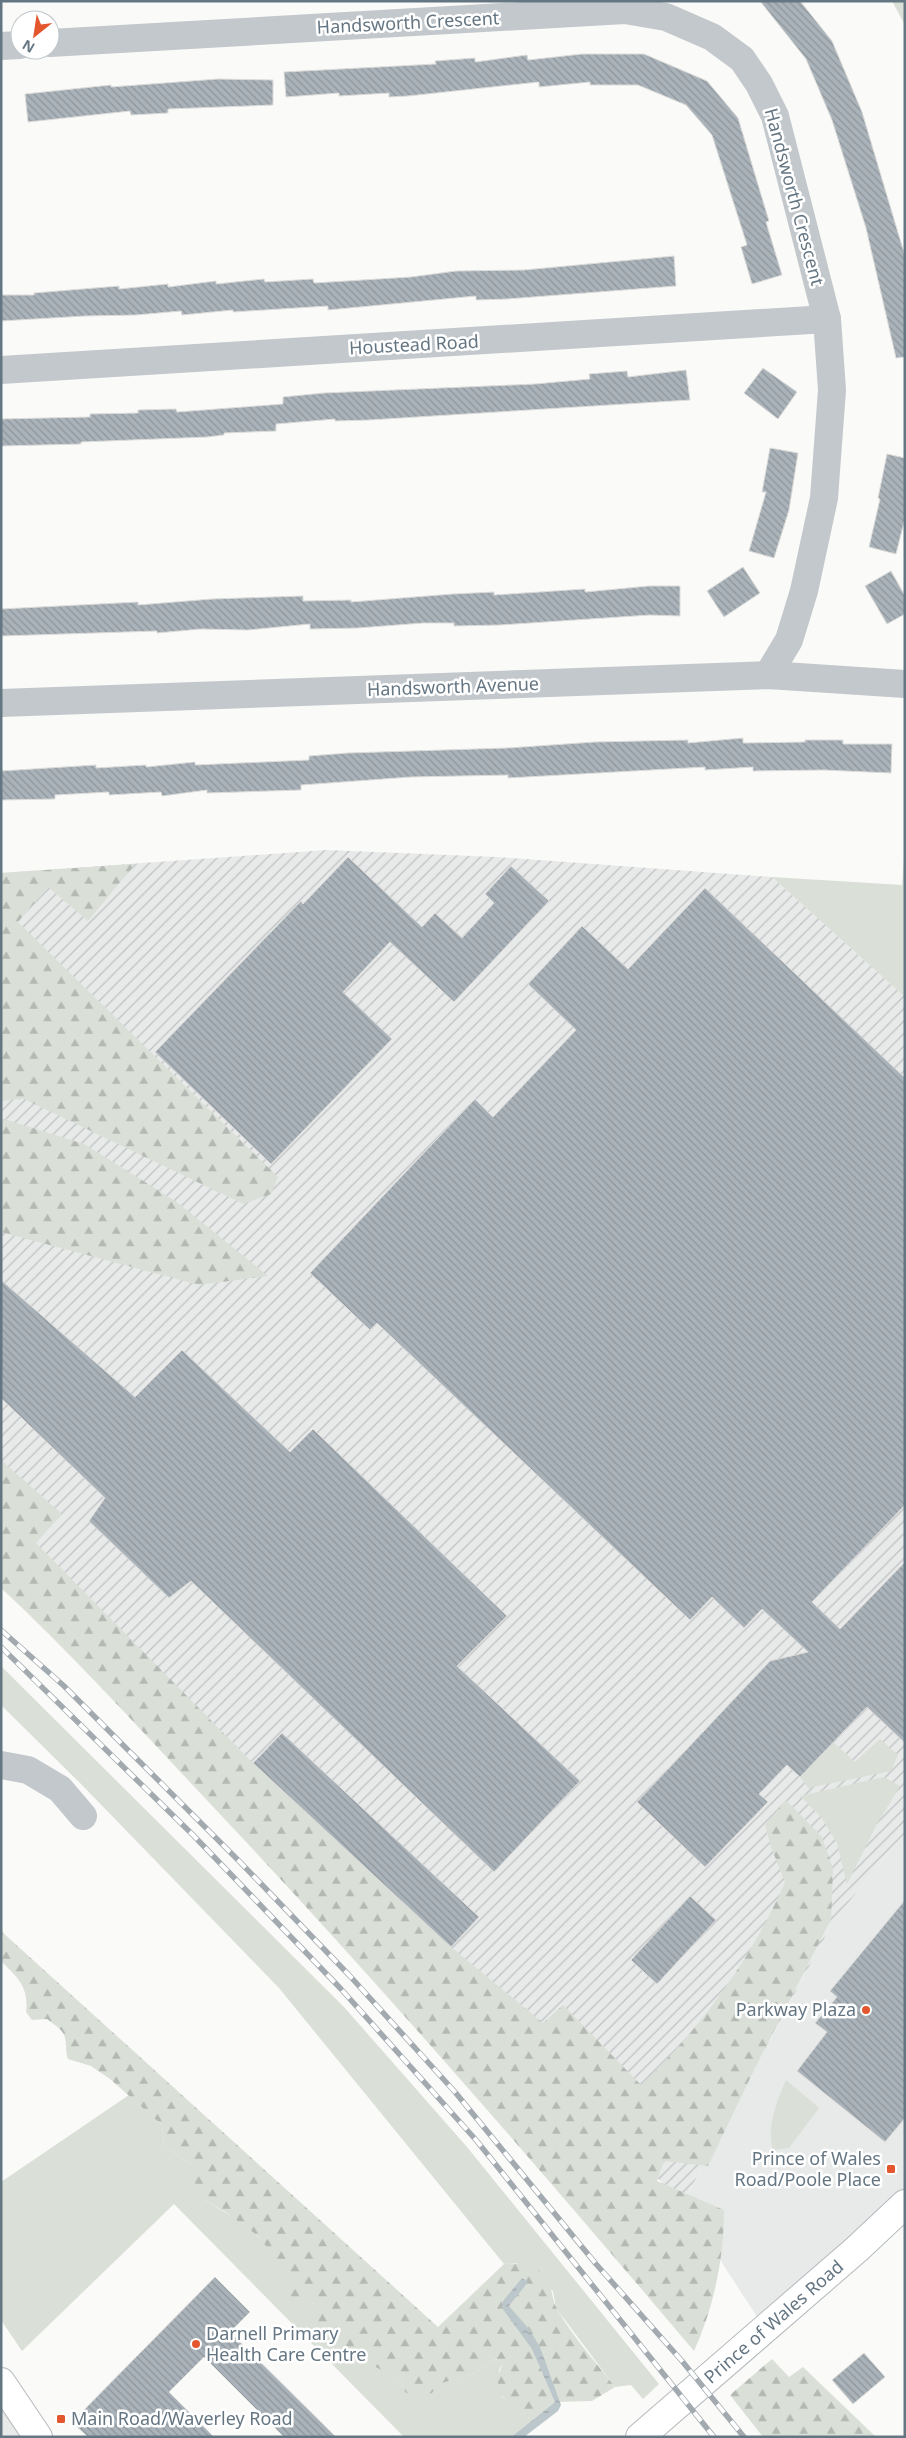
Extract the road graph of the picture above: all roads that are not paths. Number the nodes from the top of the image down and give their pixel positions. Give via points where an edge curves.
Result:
1 (60, 43) edge
2 (827, 320) junction
3 (1, 370) edge
4 (768, 675) junction
5 (905, 684) edge
6 (1, 703) edge
7 (1, 1765) edge
8 (83, 1816) dead end
9 (905, 2204) edge
10 (1, 2382) edge
11 (38, 2437) edge
12 (640, 2437) edge

1 - 2 street, Handsworth Crescent via 625,10 666,17 712,37 742,59 759,84 774,116
2 - 3 street, Houstead Road
2 - 4 street, Handsworth Crescent via 832,390 824,498 804,591 789,640
4 - 5 street, Handsworth Avenue
4 - 6 street, Handsworth Avenue
7 - 8 street via 28,1770 60,1789
9 - 12 main road, Prince of Wales Road
10 - 11 main road

